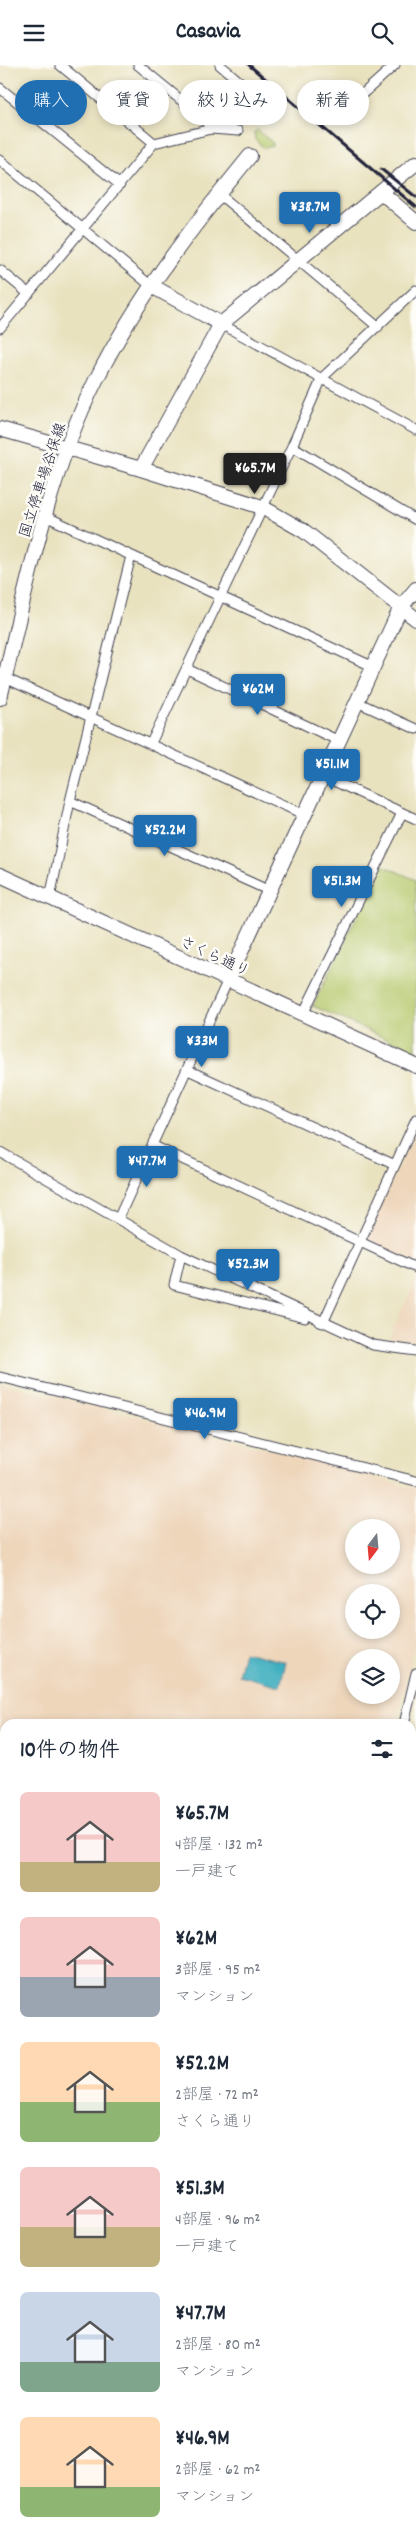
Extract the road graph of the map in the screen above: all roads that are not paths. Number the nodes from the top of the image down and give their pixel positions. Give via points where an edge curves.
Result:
1 (60, 65) edge
2 (138, 65) edge
3 (220, 65) edge
4 (395, 65) edge
5 (238, 80) edge
6 (0, 88) edge
7 (369, 88) edge
8 (211, 129) junction
9 (238, 131) dead end
10 (154, 143) junction
11 (250, 156) dead end
12 (0, 160) edge
13 (416, 163) edge
14 (120, 185) junction
15 (382, 193) junction
16 (219, 194) junction
17 (416, 222) edge
18 (83, 229) junction
19 (300, 261) junction
20 (0, 270) edge
21 (150, 285) junction
22 (416, 290) edge
23 (29, 294) junction
24 (220, 324) junction
25 (378, 327) junction
26 (0, 328) edge
27 (322, 378) junction
28 (0, 429) edge
29 (416, 430) edge
30 (292, 446) junction
31 (67, 449) junction
32 (140, 469) junction
33 (262, 507) junction
34 (45, 516) junction
35 (416, 520) edge
36 (131, 556) junction
37 (416, 589) edge
38 (219, 597) junction
39 (401, 607) junction
40 (416, 619) edge
41 (374, 667) junction
42 (187, 669) junction
43 (5, 678) junction
44 (0, 699) edge
45 (358, 702) junction
46 (90, 716) junction
47 (416, 729) edge
48 (340, 741) junction
49 (151, 743) junction
50 (323, 776) junction
51 (70, 801) junction
52 (402, 813) junction
53 (305, 815) junction
54 (416, 819) edge
55 (0, 875) edge
56 (270, 891) junction
57 (50, 898) junction
58 (228, 980) junction
59 (303, 1014) junction
60 (416, 1066) edge
61 (188, 1070) junction
62 (416, 1119) edge
63 (154, 1146) junction
64 (0, 1152) edge
65 (395, 1165) junction
66 (118, 1219) junction
67 (360, 1242) junction
68 (181, 1255) junction
69 (416, 1268) edge
70 (324, 1323) junction
71 (416, 1351) edge
72 (0, 1377) edge
73 (416, 1481) edge
74 (416, 1673) edge
75 (405, 1719) edge

1 - 10 street
2 - 8 street via 204,119
3 - 5 street
4 - 7 street
6 - 14 street
8 - 9 street
8 - 10 street
10 - 14 street
11 - 16 street, 国立停車場谷保線
12 - 18 street
13 - 15 street
14 - 18 street
15 - 17 street
15 - 19 street
16 - 19 street
16 - 21 street, 国立停車場谷保線
18 - 21 street
18 - 23 street
19 - 24 street
19 - 25 street
20 - 23 street
21 - 24 street
21 - 31 street, 国立停車場谷保線 via 96,381
22 - 25 street
23 - 26 street
24 - 27 street
24 - 32 street
25 - 27 street
27 - 29 street
27 - 30 street
28 - 31 street
30 - 33 street
30 - 35 street
31 - 32 street
31 - 34 street, 国立停車場谷保線
32 - 33 street
33 - 38 street
33 - 39 street via 304,531
34 - 36 street
34 - 43 street, 国立停車場谷保線
36 - 38 street
36 - 46 street
37 - 39 street
38 - 41 street
38 - 42 street
39 - 40 street
39 - 41 street
41 - 45 street
42 - 48 street
42 - 49 street
43 - 44 street, 国立停車場谷保線
43 - 46 street
45 - 47 street
45 - 48 street
46 - 49 street
46 - 51 street
48 - 50 street
49 - 53 street
50 - 52 street
50 - 53 street
51 - 56 street
51 - 57 street
52 - 54 street
52 - 59 street
53 - 56 street
55 - 57 street, さくら通り
56 - 58 street
57 - 58 street, さくら通り
58 - 59 street, さくら通り
58 - 61 street
59 - 60 street, さくら通り
61 - 63 street
61 - 65 street
62 - 65 street
63 - 66 street
63 - 67 street
64 - 66 street
65 - 67 street
66 - 68 street
67 - 69 street
67 - 70 street
68 - 70 street
68 - 70 street via 174,1285
70 - 71 street via 373,1345
72 - 73 street
74 - 75 street

